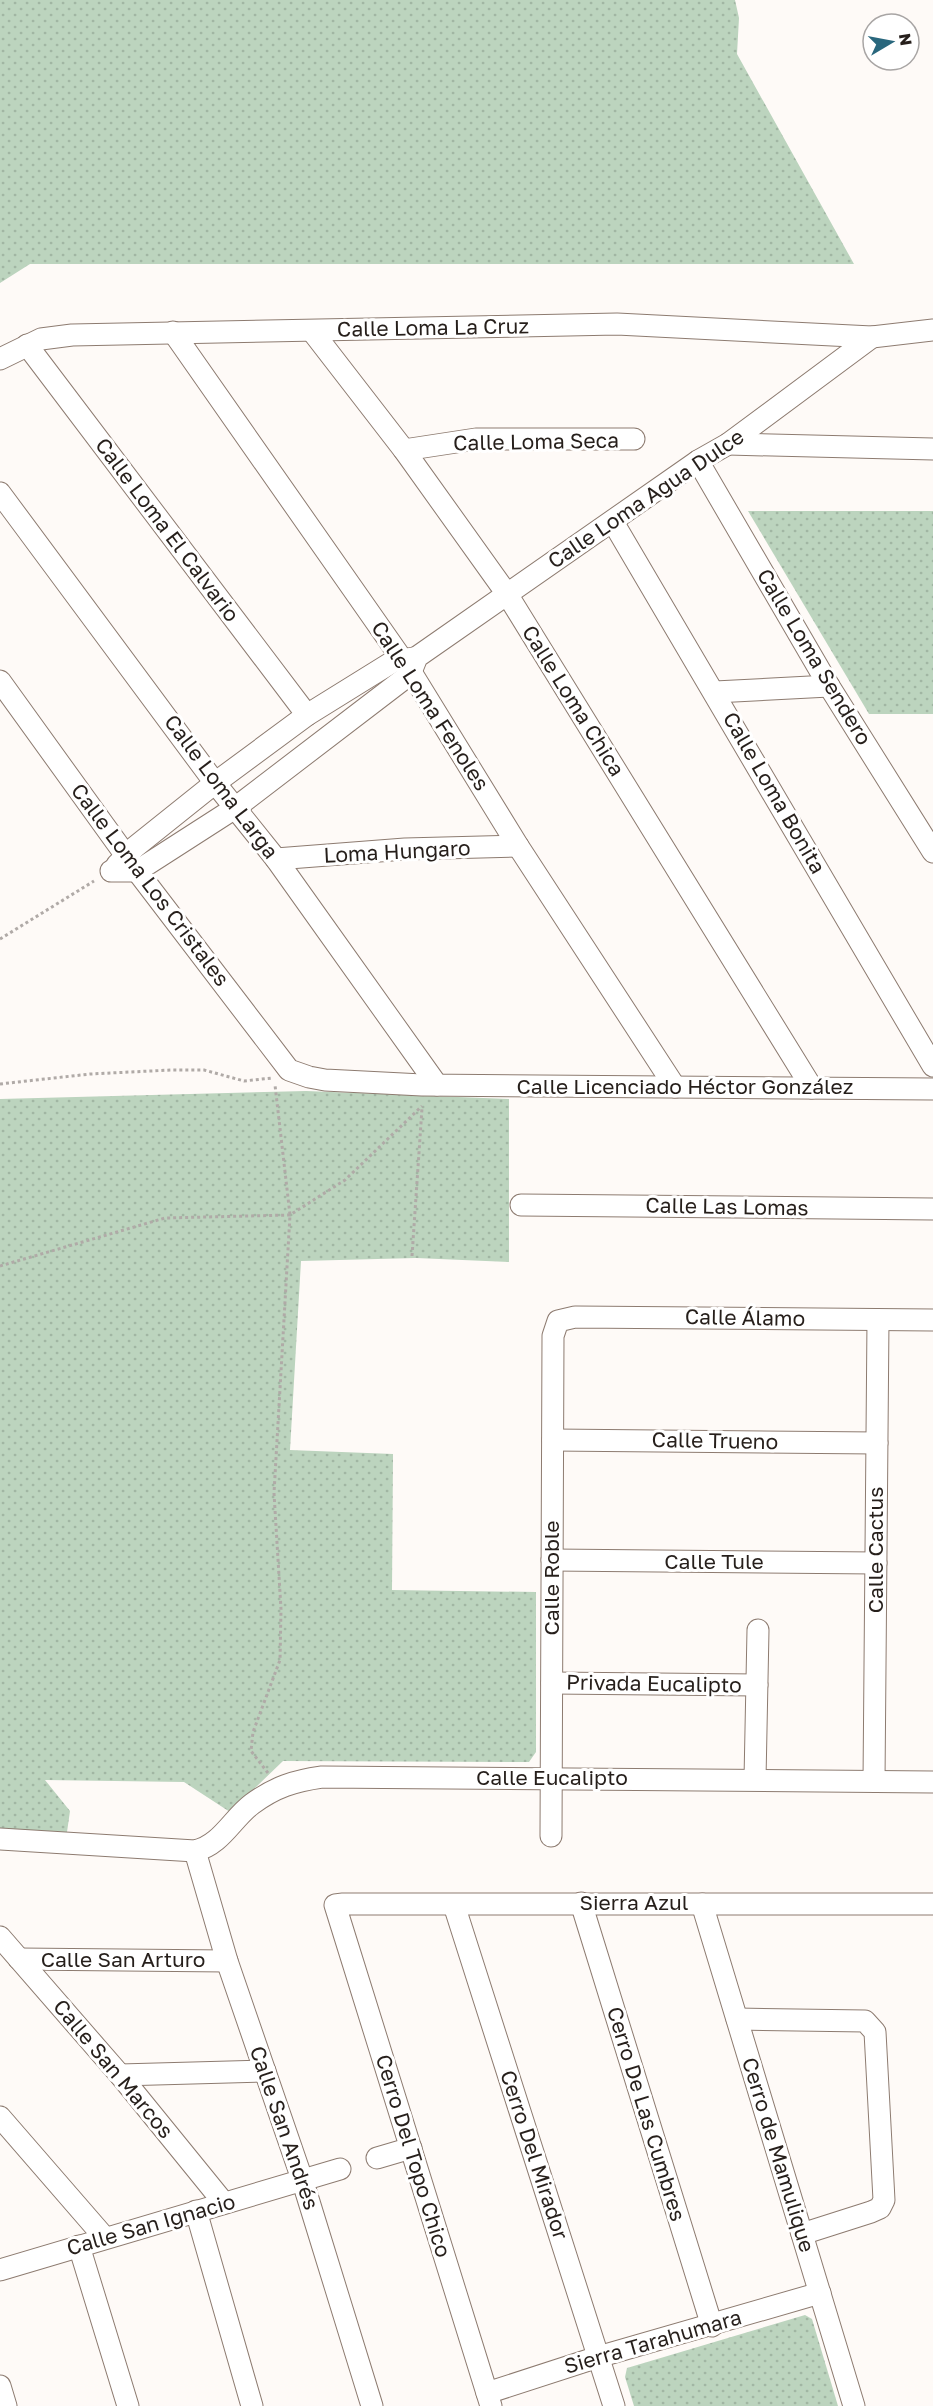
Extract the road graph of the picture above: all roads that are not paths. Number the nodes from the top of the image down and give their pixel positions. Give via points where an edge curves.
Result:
1 (933, 330) edge
2 (312, 331) junction
3 (173, 332) junction
4 (872, 337) junction
5 (27, 345) junction
6 (0, 359) edge
7 (634, 439) dead end
8 (728, 444) junction
9 (933, 449) edge
10 (404, 450) junction
11 (698, 461) junction
12 (0, 493) edge
13 (613, 522) junction
14 (507, 594) junction
15 (410, 662) junction
16 (0, 681) edge
17 (830, 686) junction
18 (715, 692) junction
19 (307, 715) junction
20 (215, 783) junction
21 (235, 808) junction
22 (518, 846) junction
23 (933, 852) edge
24 (276, 859) junction
25 (132, 863) junction
26 (111, 871) road end
27 (933, 1066) edge
28 (309, 1077) joint
29 (430, 1085) junction
30 (675, 1087) junction
31 (812, 1088) junction
32 (933, 1089) edge
33 (521, 1205) dead end
34 (933, 1209) edge
35 (878, 1320) junction
36 (933, 1320) edge
37 (558, 1321) joint
38 (553, 1440) junction
39 (877, 1443) junction
40 (552, 1560) junction
41 (876, 1563) junction
42 (758, 1630) dead end
43 (552, 1683) junction
44 (757, 1685) junction
45 (551, 1778) junction
46 (755, 1779) junction
47 (874, 1781) junction
48 (933, 1782) edge
49 (551, 1836) dead end
50 (0, 1839) edge
51 (195, 1851) junction
52 (581, 1903) junction
53 (702, 1904) junction
54 (933, 1904) edge
55 (335, 1905) joint
56 (454, 1905) junction
57 (0, 1937) edge
58 (19, 1959) junction
59 (227, 1961) junction
60 (737, 2019) junction
61 (265, 2071) junction
62 (120, 2075) junction
63 (0, 2117) edge
64 (411, 2148) junction
65 (377, 2158) dead end
66 (340, 2169) dead end
67 (303, 2179) junction
68 (225, 2203) junction
69 (196, 2211) junction
70 (802, 2234) junction
71 (105, 2238) junction
72 (79, 2246) junction
73 (0, 2271) edge
74 (820, 2293) junction
75 (712, 2326) junction
76 (598, 2357) junction
77 (0, 2386) edge
78 (489, 2399) edge
79 (6, 2406) edge
80 (128, 2406) edge
81 (252, 2406) edge
82 (372, 2406) edge
83 (614, 2406) edge
84 (854, 2406) edge

1 - 4 street, Calle Loma La Cruz
2 - 3 street, Calle Loma La Cruz
2 - 4 street, Calle Loma La Cruz via 617,324
2 - 10 street, Calle Loma Chica
3 - 5 street, Calle Loma La Cruz via 72,335
3 - 15 street, Calle Loma Fenoles
4 - 8 street, Calle Loma Agua Dulce
5 - 6 street, Calle Loma La Cruz
5 - 19 street, Calle Loma El Calvario
7 - 10 street, Calle Loma Seca via 476,439
8 - 9 street
8 - 11 street, Calle Loma Agua Dulce
10 - 14 street, Calle Loma Chica
11 - 13 street, Calle Loma Agua Dulce
11 - 17 street, Calle Loma Sendero
12 - 20 street, Calle Loma Larga
13 - 14 street, Calle Loma Agua Dulce
13 - 18 street, Calle Loma Bonita
14 - 15 street, Calle Loma Agua Dulce
14 - 31 street, Calle Loma Chica
15 - 19 street, Calle Loma Agua Dulce via 367,676
15 - 21 street, Calle Loma Agua Dulce
15 - 22 street, Calle Loma Fenoles
16 - 25 street, Calle Loma Los Cristales
17 - 18 street
17 - 23 street, Calle Loma Sendero
18 - 27 street, Calle Loma Bonita
19 - 20 street, Calle Loma Agua Dulce
20 - 21 street, Calle Loma Larga
20 - 25 street, Calle Loma Agua Dulce
21 - 24 street, Calle Loma Larga
21 - 25 street, Calle Loma Agua Dulce
22 - 24 street, Loma Hungaro via 405,849
22 - 30 street, Calle Loma Fenoles
24 - 29 street, Calle Loma Larga
25 - 26 street, Calle Loma Agua Dulce
25 - 28 street, Calle Loma Los Cristales via 289,1070
28 - 29 street, Calle Licenciado Héctor González
29 - 30 street, Calle Licenciado Héctor González
30 - 31 street, Calle Licenciado Héctor González
31 - 32 street, Calle Licenciado Héctor González
33 - 34 street, Calle Las Lomas
35 - 36 street, Calle Álamo
35 - 37 street, Calle Álamo via 575,1317
35 - 39 street, Calle Cactus
37 - 38 street, Calle Roble via 553,1336
38 - 39 street, Calle Trueno
38 - 40 street, Calle Roble
39 - 41 street, Calle Cactus
40 - 41 street, Calle Tule
40 - 43 street, Calle Roble
41 - 47 street, Calle Cactus
42 - 44 street
43 - 44 street, Privada Eucalipto
43 - 45 street, Calle Roble
44 - 46 street
45 - 46 street, Calle Eucalipto
45 - 49 street, Calle Roble
45 - 51 street, Calle Eucalipto via 322,1777 281,1785 251,1804 213,1844
46 - 47 street, Calle Eucalipto
47 - 48 street, Calle Eucalipto
50 - 51 street
51 - 59 street, Calle San Andrés
52 - 53 street, Sierra Azul
52 - 56 street, Sierra Azul
52 - 75 street, Cerro De Las Cumbres
53 - 54 street, Sierra Azul
53 - 60 street, Cerro de Mamulique
55 - 56 street, Sierra Azul
55 - 64 street, Cerro Del Topo Chico
56 - 76 street, Cerro Del Mirador
57 - 58 street, Calle San Marcos
58 - 59 street, Calle San Arturo
58 - 62 street, Calle San Marcos
59 - 61 street, Calle San Andrés
60 - 70 street, Cerro de Mamulique
60 - 70 street via 865,2021 875,2032 884,2200 880,2208 871,2212
61 - 62 street
61 - 67 street, Calle San Andrés
62 - 68 street, Calle San Marcos
63 - 71 street
64 - 65 street
64 - 78 street, Cerro Del Topo Chico
66 - 67 street, Calle San Ignacio
67 - 68 street, Calle San Ignacio
67 - 82 street, Calle San Andrés
68 - 69 street, Calle San Ignacio
69 - 71 street, Calle San Ignacio
69 - 81 street
70 - 74 street, Cerro de Mamulique
71 - 72 street, Calle San Ignacio
72 - 73 street, Calle San Ignacio
72 - 80 street
74 - 75 street, Sierra Tarahumara
74 - 84 street, Cerro de Mamulique
75 - 76 street, Sierra Tarahumara
76 - 78 street, Sierra Tarahumara
76 - 83 street, Cerro Del Mirador
77 - 79 street

